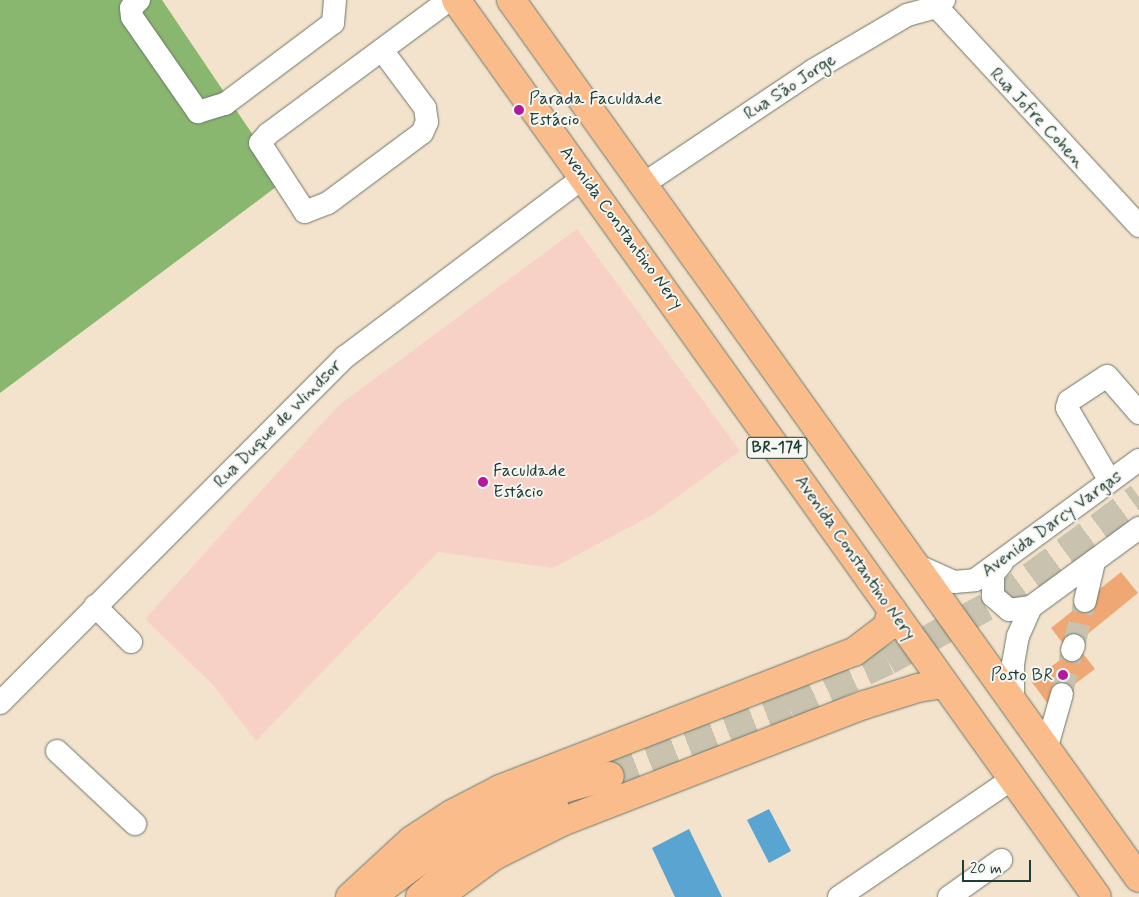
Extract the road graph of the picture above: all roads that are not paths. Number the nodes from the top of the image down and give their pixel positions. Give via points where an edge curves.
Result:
1 (139, 0) edge
2 (335, 0) edge
3 (450, 0) edge
4 (456, 0) edge
5 (511, 0) edge
6 (941, 3) edge
7 (900, 8) edge
8 (382, 50) junction
9 (584, 177) junction
10 (642, 185) junction
11 (1139, 226) edge
12 (1139, 413) edge
13 (1139, 460) edge
14 (1110, 481) junction
15 (1139, 528) edge
16 (908, 560) junction
17 (1094, 562) junction
18 (1002, 563) junction
19 (1085, 601) tunnel mouth
20 (95, 606) junction
21 (1031, 607) junction
22 (892, 610) junction
23 (131, 642) dead end
24 (944, 684) junction
25 (1062, 694) tunnel mouth
26 (0, 703) edge
27 (1013, 705) junction
28 (1046, 750) junction
29 (57, 751) dead end
30 (1012, 779) junction
31 (135, 824) dead end
32 (1001, 860) dead end
33 (1136, 867) edge
34 (350, 897) edge
35 (371, 897) edge
36 (420, 897) edge
37 (438, 897) edge
38 (839, 897) edge
39 (949, 897) edge
40 (1097, 897) edge

1 - 2 street via 131,8 132,17 198,112 225,104 333,23
3 - 8 street
4 - 9 main road, Avenida Constantino Nery / BR-174
5 - 10 main road, BR-174
6 - 7 street, Rua São Jorge
6 - 11 street, Rua Jofre Cohen
7 - 10 street, Rua São Jorge
8 - 8 street via 260,143 305,212 328,203 422,133 428,122 425,108
9 - 20 street, Rua Duque de Windsor via 345,357
9 - 22 main road, Avenida Constantino Nery / BR-174
10 - 16 main road, BR-174
12 - 14 street via 1106,376 1068,401 1067,408
13 - 14 street, Avenida Darcy Vargas
14 - 18 street, Avenida Darcy Vargas
15 - 17 street
16 - 18 street, Avenida Darcy Vargas via 954,582 975,580
16 - 27 main road, BR-174
17 - 19 street
17 - 21 street
18 - 21 street via 992,574 993,596 1009,610
20 - 23 street
20 - 26 street, Rua Duque de Windsor
21 - 27 street via 1014,655
22 - 24 main road, Avenida Constantino Nery / BR-174
22 - 34 main road via 887,626 854,652 500,789 452,814 412,840
24 - 30 main road, Avenida Constantino Nery / BR-174
24 - 37 main road via 918,688 864,705 562,822 494,856
25 - 28 street
27 - 28 main road, BR-174
28 - 33 main road, BR-174
29 - 31 street
30 - 38 street
30 - 40 main road, Avenida Constantino Nery / BR-174
32 - 39 street
35 - 36 main road via 461,830 548,792 610,776 469,855

